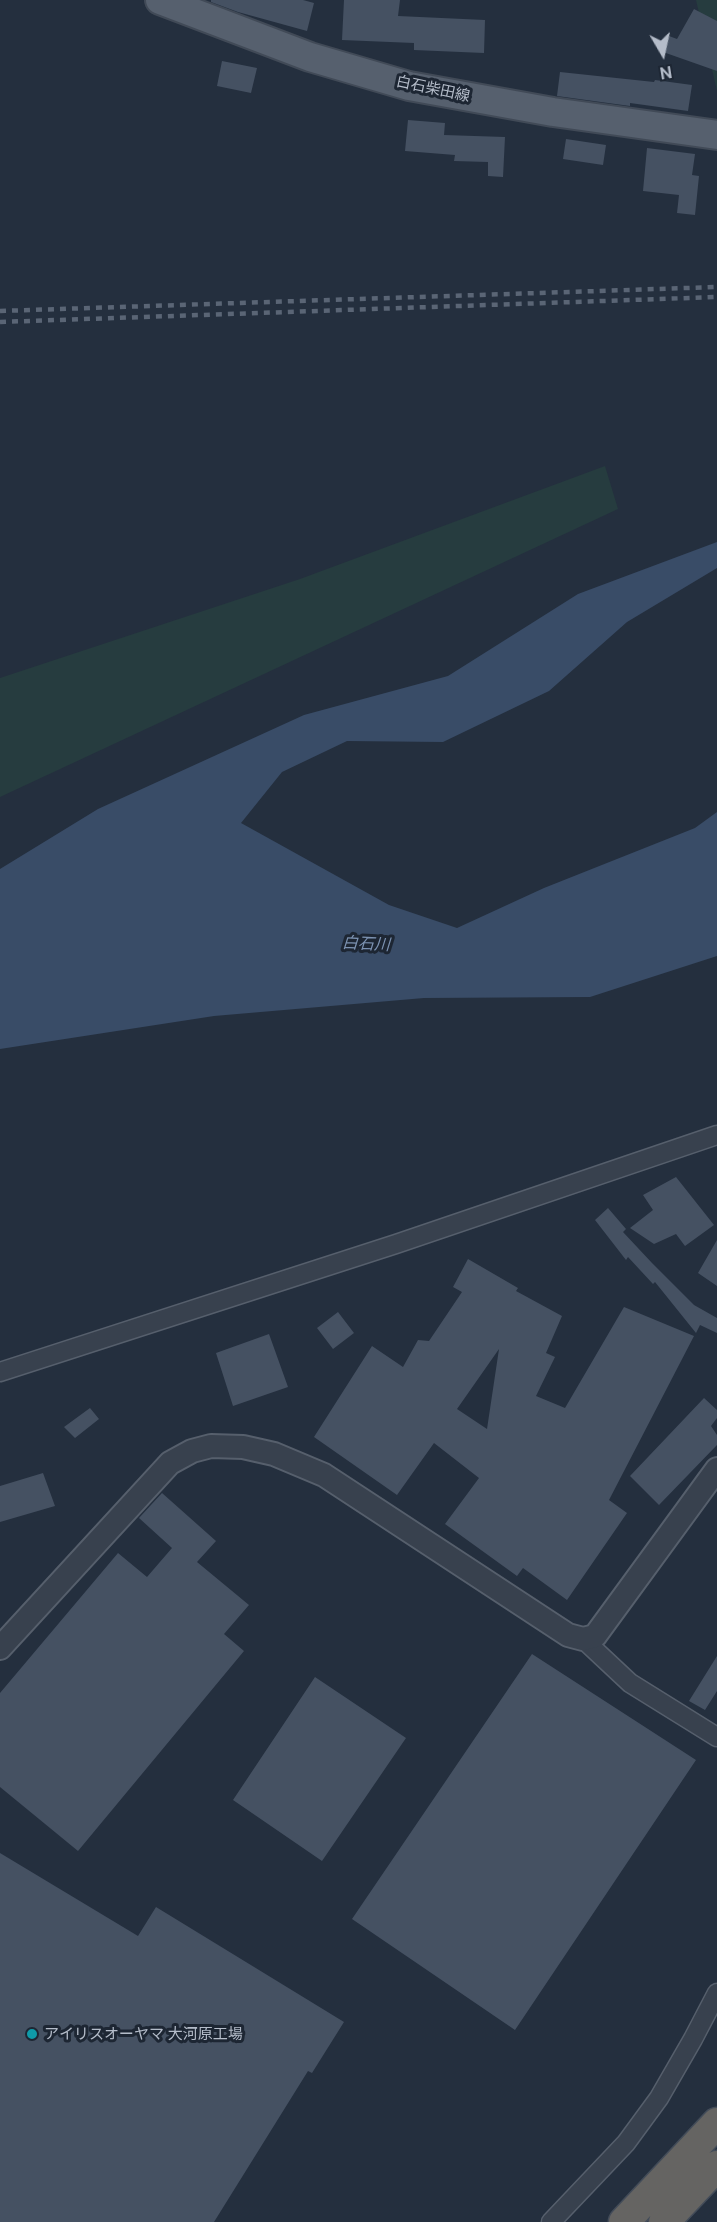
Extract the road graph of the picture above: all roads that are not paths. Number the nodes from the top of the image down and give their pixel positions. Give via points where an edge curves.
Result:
1 (160, 0) edge
2 (717, 135) edge
3 (717, 1135) edge
4 (0, 1371) edge
5 (717, 1469) edge
6 (583, 1639) junction
7 (0, 1648) edge
8 (717, 1737) edge
9 (717, 1993) edge
10 (717, 2122) edge
11 (717, 2166) edge
12 (551, 2222) edge
13 (624, 2222) edge
14 (664, 2222) edge

1 - 2 main road, 白石柴田線 via 310,57 409,86 553,112
3 - 4 street via 396,1244
5 - 6 street via 595,1636
6 - 7 street via 568,1635 324,1475 274,1454 243,1447 211,1446 170,1463
6 - 8 street via 630,1683
9 - 12 street via 658,2098 626,2143
10 - 13 highway
11 - 14 highway

